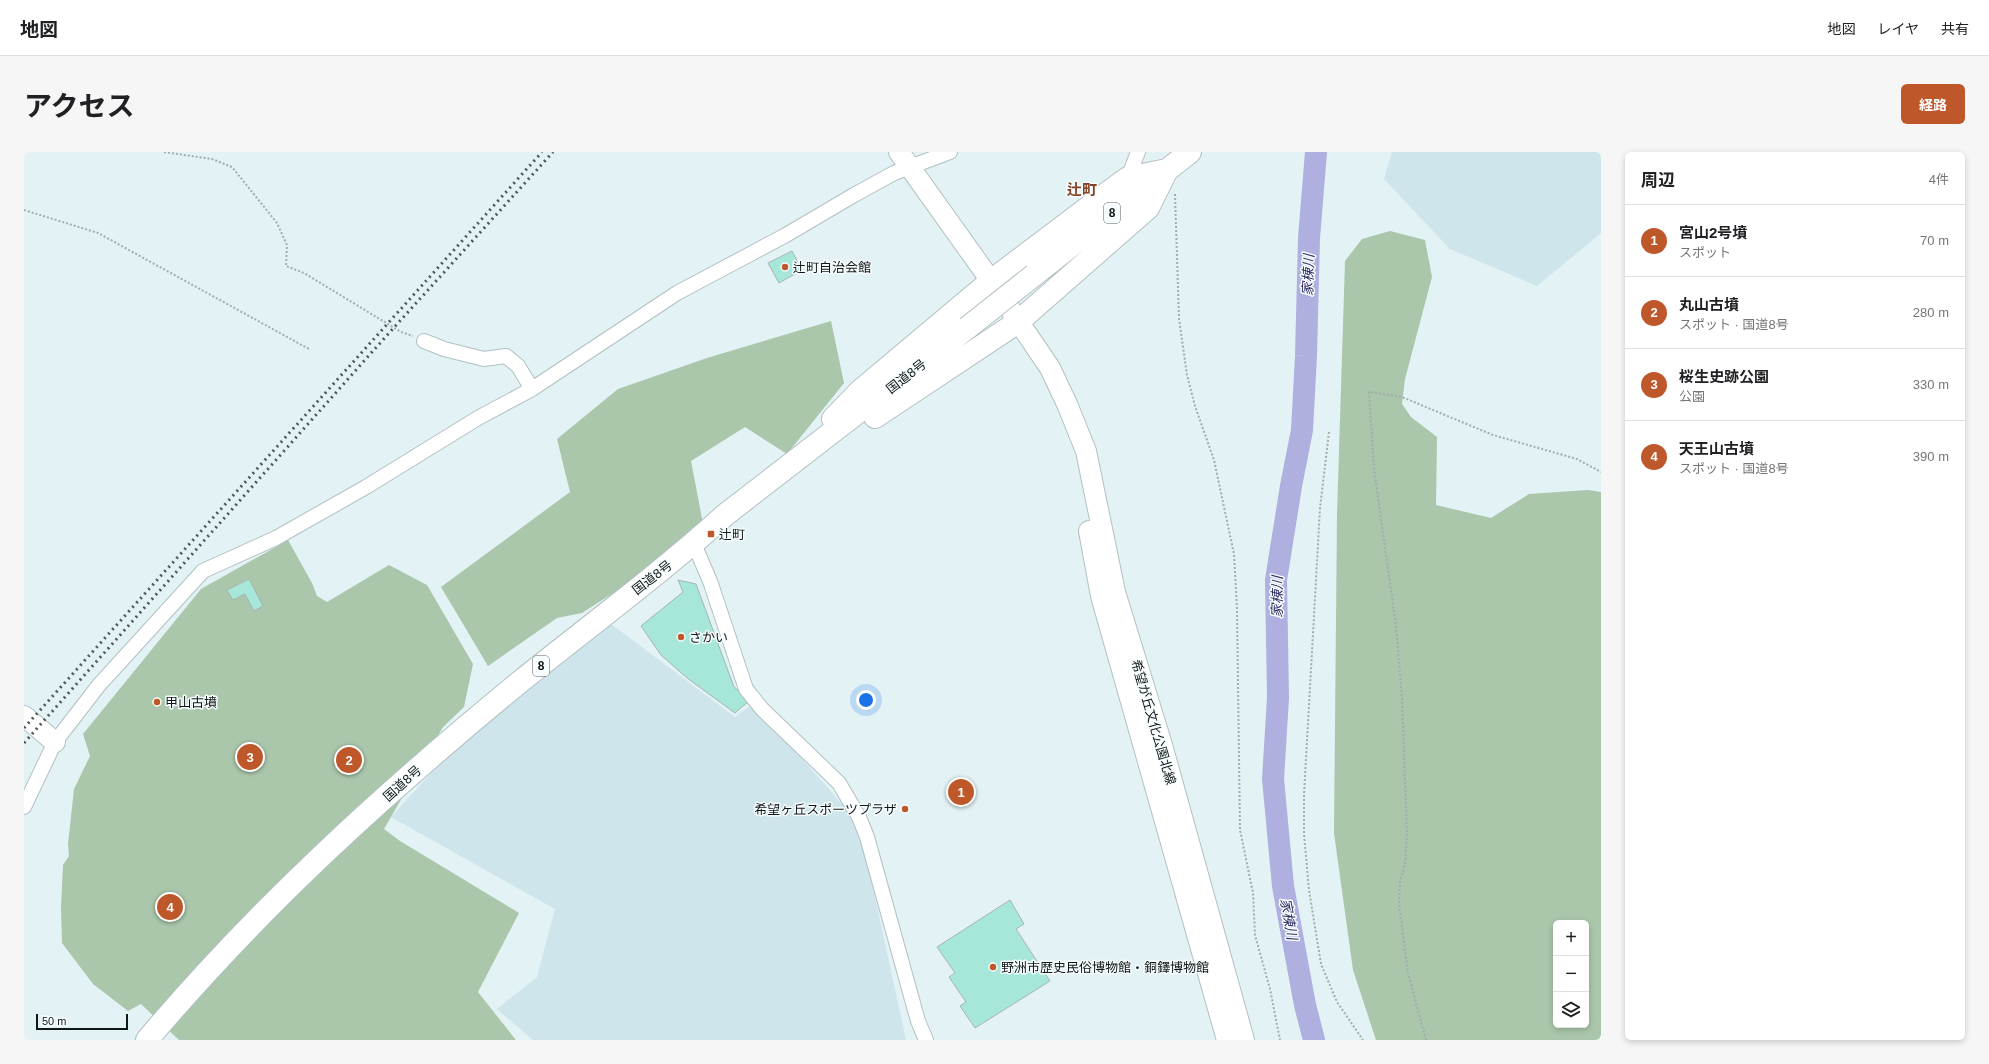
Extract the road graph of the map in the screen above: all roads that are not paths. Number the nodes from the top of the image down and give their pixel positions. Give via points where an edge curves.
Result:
1 (950, 152) edge
2 (1138, 152) edge
3 (1190, 152) edge
4 (904, 160) edge
5 (1167, 170) junction
6 (1128, 178) junction
7 (991, 281) junction
8 (1018, 322) junction
9 (424, 340) road end
10 (532, 389) junction
11 (1067, 404) junction
12 (809, 451) junction
13 (694, 544) junction
14 (24, 716) edge
15 (55, 742) junction
16 (24, 807) edge
17 (147, 1040) edge
18 (926, 1040) edge
19 (1227, 1040) edge
20 (1244, 1040) edge

1 - 4 street
2 - 6 street
3 - 5 highway, 国道8号 / 8
4 - 7 main road, 希望が丘文化公園北線
4 - 10 street via 894,173 677,293
5 - 6 highway
5 - 8 highway via 1148,208
5 - 12 highway, 国道8号 / 8, bridge
6 - 7 highway
7 - 8 main road, 希望が丘文化公園北線
7 - 12 highway via 860,391 830,421
8 - 11 main road, 希望が丘文化公園北線 via 1050,368
8 - 12 highway via 867,422
9 - 10 street via 444,349 484,359 506,356 518,366
10 - 15 street via 478,418 366,488 276,538 203,571 99,685
11 - 19 main road, 希望が丘文化公園北線 via 1101,596
11 - 20 main road, 希望が丘文化公園北線 via 1086,451 1115,592 1162,745
12 - 13 highway, 国道8号 / 8 via 725,515
13 - 17 highway, 国道8号 / 8 via 472,722 317,858 231,945
13 - 18 street via 710,581 746,689 762,709 839,783 859,817
14 - 15 main road
15 - 16 street

